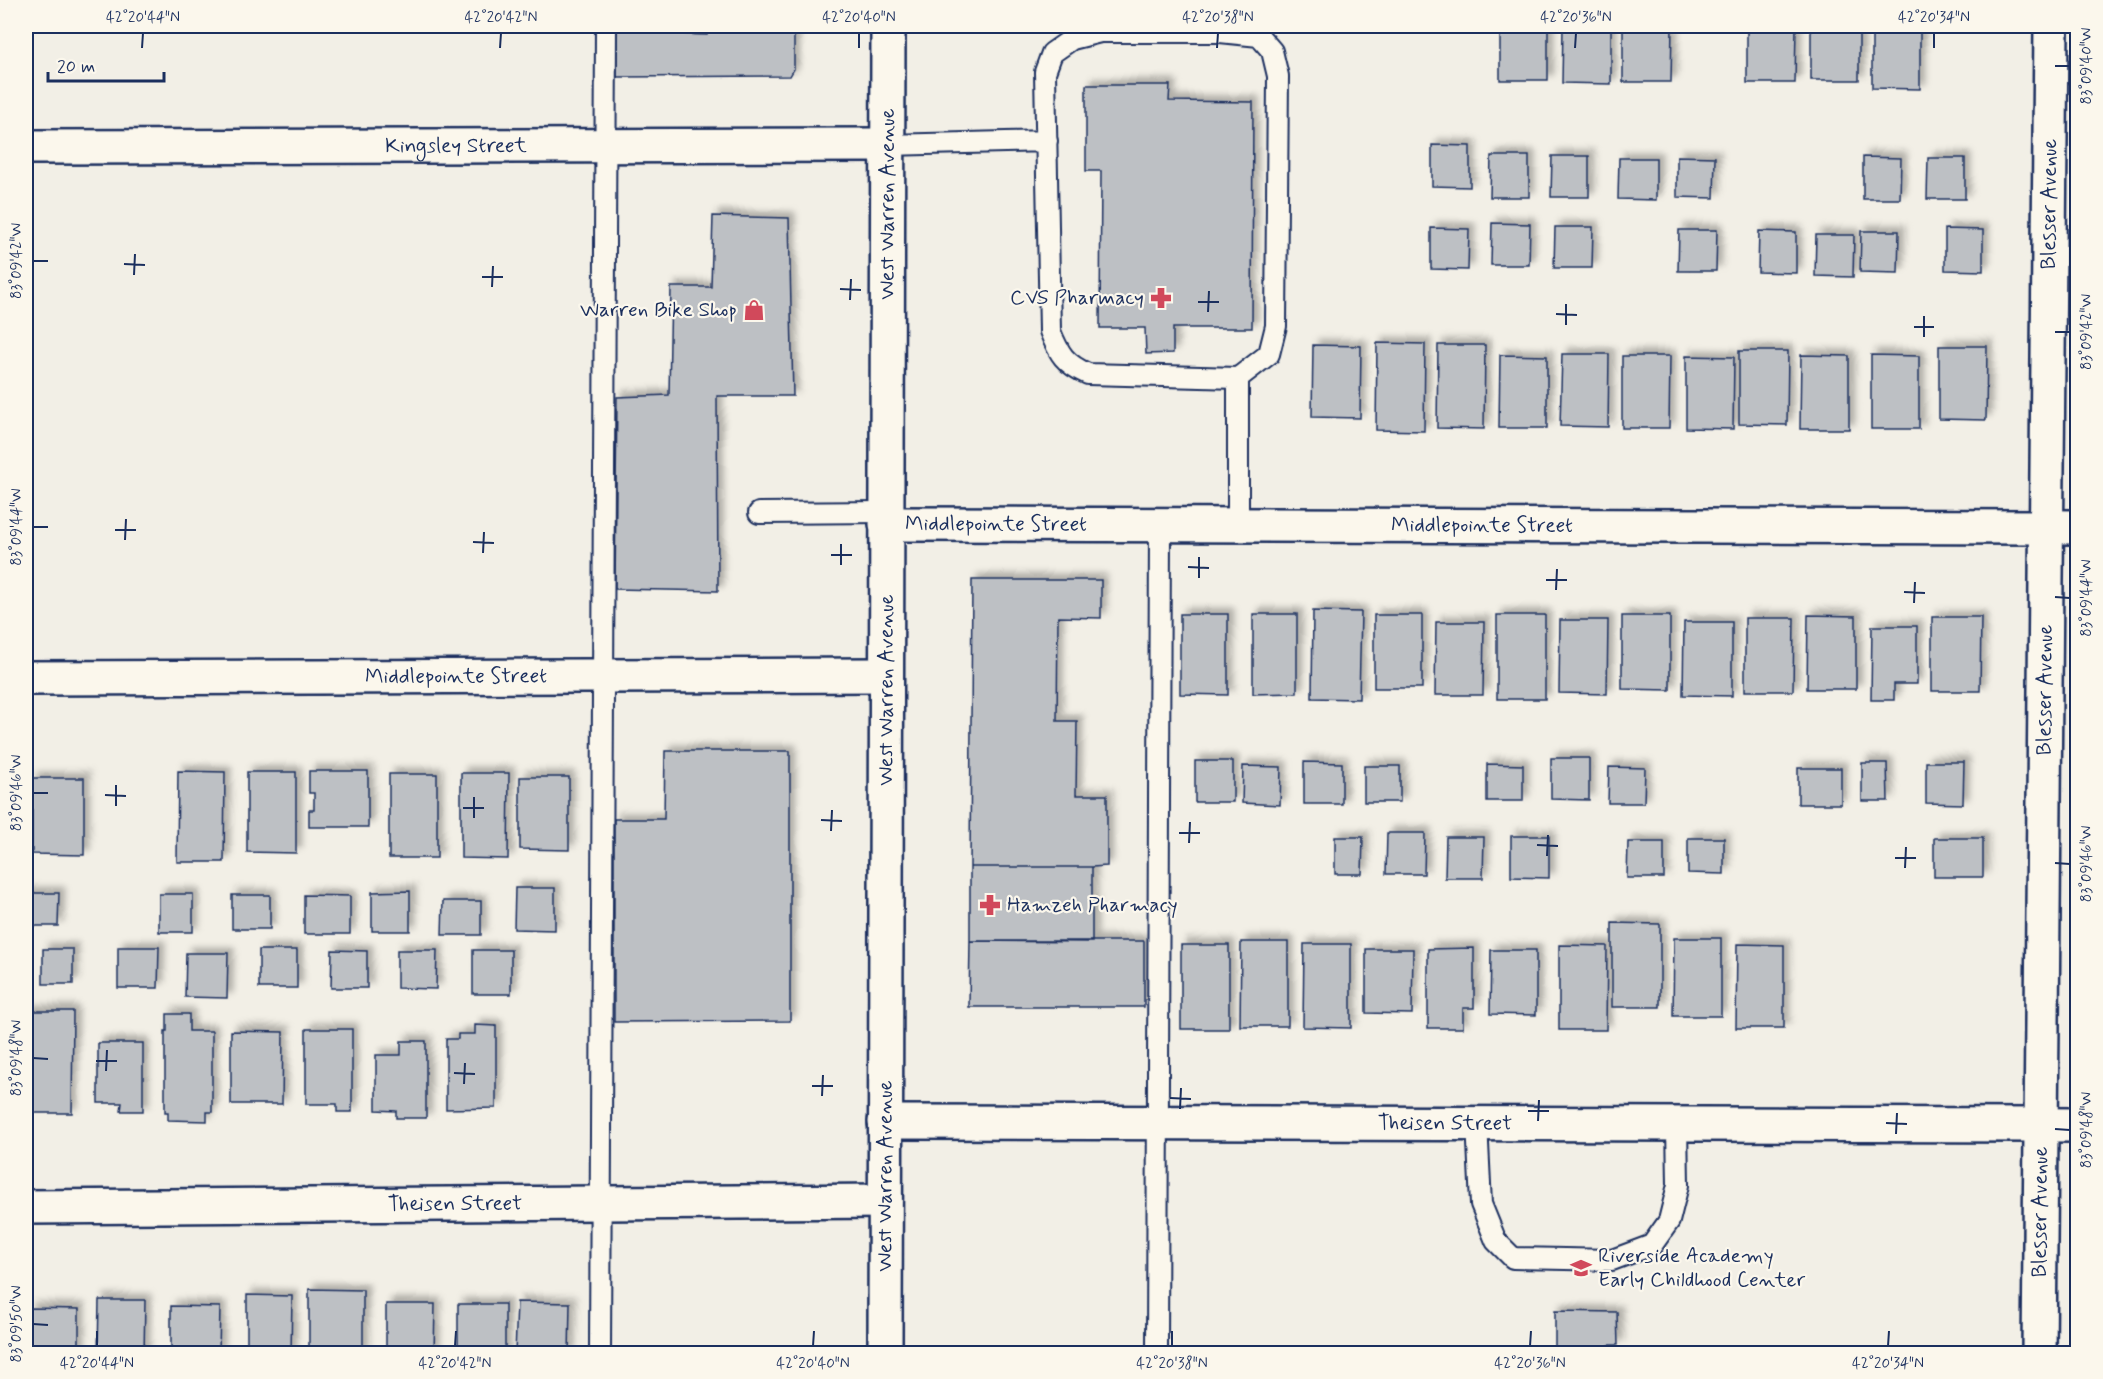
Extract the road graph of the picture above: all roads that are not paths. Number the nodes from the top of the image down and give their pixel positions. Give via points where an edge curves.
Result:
1 (606, 26) edge
2 (888, 26) edge
3 (2051, 26) edge
4 (1219, 29) edge
5 (1047, 141) junction
6 (887, 145) junction
7 (605, 146) junction
8 (26, 147) edge
9 (1238, 378) junction
10 (759, 513) dead end
11 (886, 518) junction
12 (1160, 525) junction
13 (1238, 525) junction
14 (2062, 527) edge
15 (886, 675) junction
16 (602, 676) junction
17 (26, 678) edge
18 (885, 1122) junction
19 (1158, 1123) junction
20 (1477, 1124) junction
21 (1677, 1124) junction
22 (2040, 1125) junction
23 (2078, 1125) edge
24 (885, 1201) junction
25 (600, 1203) junction
26 (26, 1207) edge
27 (600, 1353) edge
28 (885, 1353) edge
29 (1157, 1353) edge
30 (2039, 1353) edge

1 - 7 lane
2 - 6 street, West Warren Avenue
3 - 14 street, Blesser Avenue
4 - 5 lane via 1100,32 1072,39 1052,53 1045,72
4 - 9 lane via 1259,36 1272,51 1278,76 1276,326 1269,354
5 - 6 lane
5 - 9 lane via 1050,331 1058,350 1072,367 1088,374
6 - 7 street, Kingsley Street
6 - 11 street, West Warren Avenue
7 - 8 street, Kingsley Street
7 - 16 lane
9 - 13 lane
10 - 11 lane
11 - 12 street, Middlepointe Street
11 - 15 street, West Warren Avenue
12 - 13 street, Middlepointe Street
12 - 19 lane
13 - 14 street, Middlepointe Street
14 - 22 street, Blesser Avenue
15 - 16 street, Middlepointe Street
15 - 18 street, West Warren Avenue
16 - 17 street, Middlepointe Street
16 - 25 lane
18 - 19 street, Theisen Street
18 - 24 street, West Warren Avenue
19 - 20 street, Theisen Street
19 - 29 lane
20 - 21 street, Theisen Street
20 - 21 lane via 1481,1204 1496,1241 1513,1258 1612,1260 1652,1245 1669,1221 1678,1185
21 - 22 street, Theisen Street
22 - 23 street, Theisen Street
22 - 30 street, Blesser Avenue
24 - 25 street, Theisen Street
24 - 28 street, West Warren Avenue
25 - 26 street, Theisen Street
25 - 27 lane

